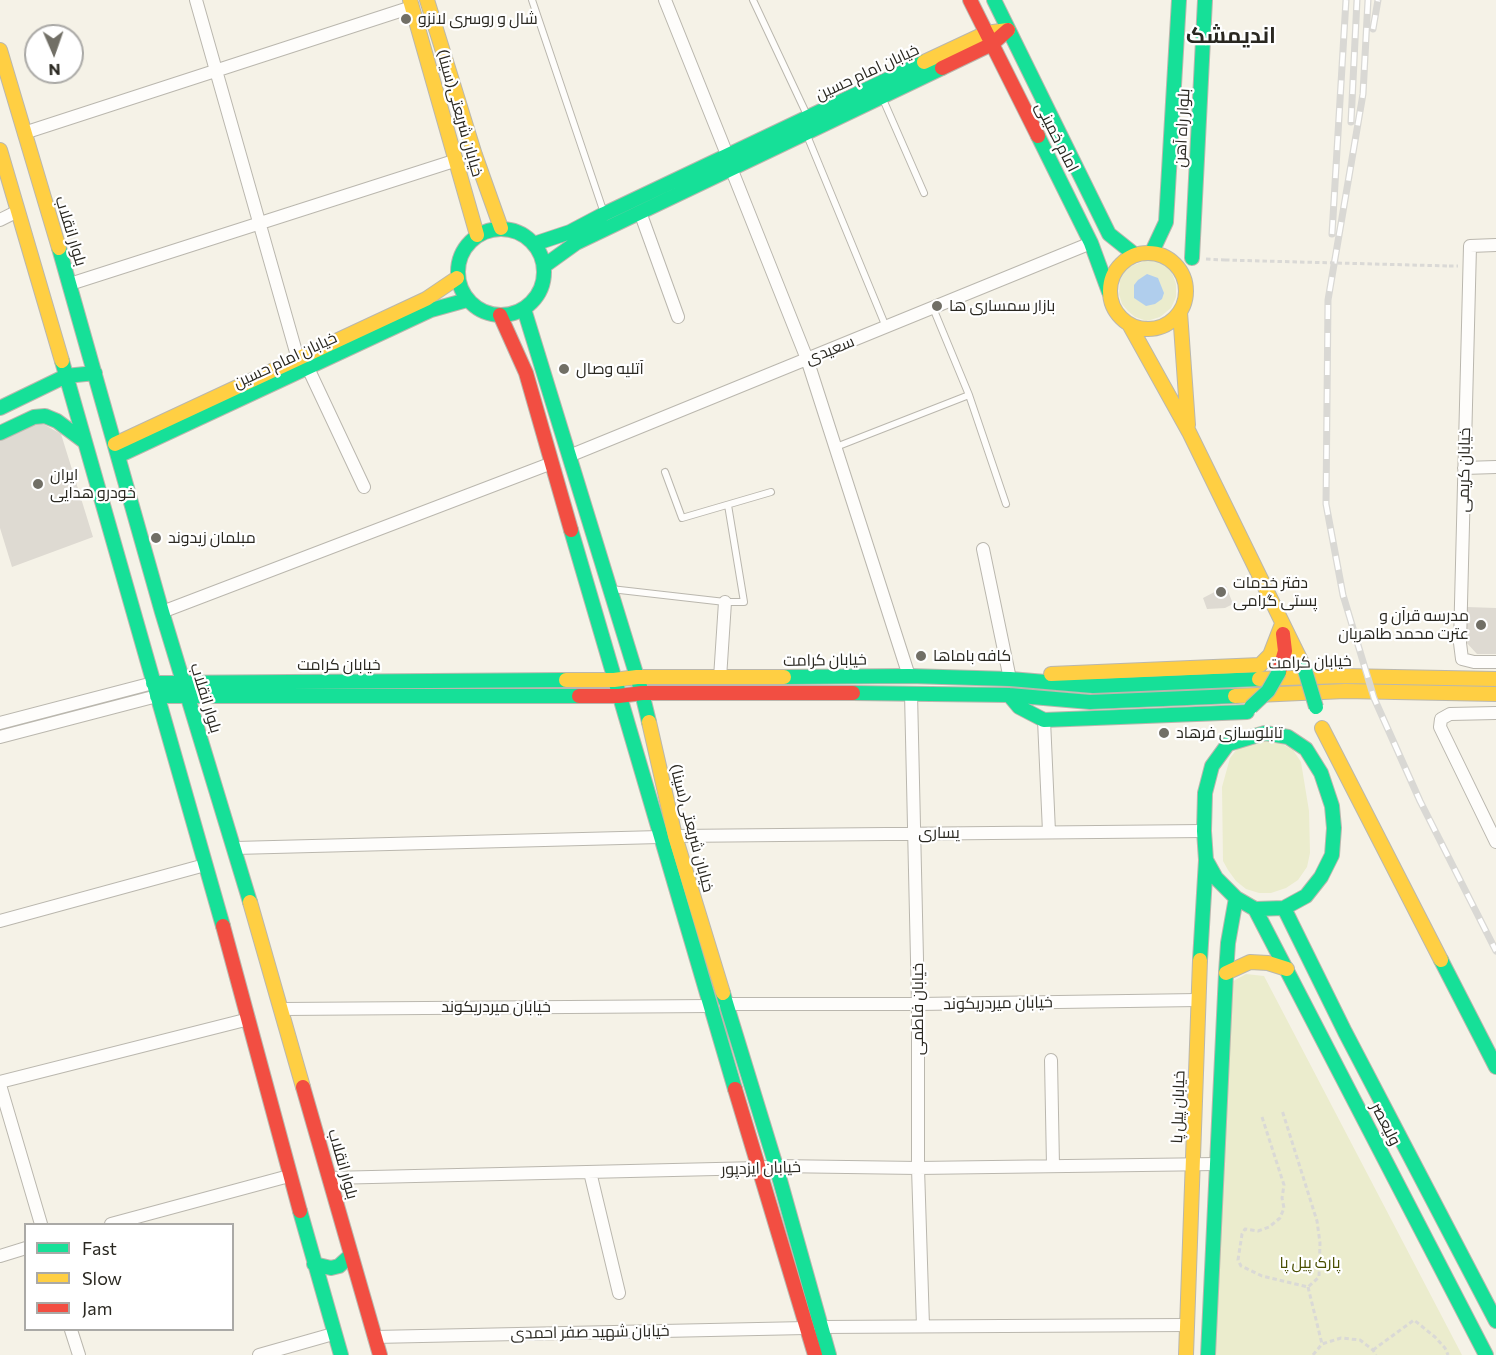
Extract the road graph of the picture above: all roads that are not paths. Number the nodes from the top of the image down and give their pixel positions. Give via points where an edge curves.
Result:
1 (196, 0) edge
2 (429, 0) edge
3 (532, 0) edge
4 (665, 0) edge
5 (753, 0) edge
6 (970, 0) edge
7 (994, 1) edge
8 (411, 3) edge
9 (1179, 4) edge
10 (1205, 4) edge
11 (1008, 30) junction
12 (989, 39) junction
13 (0, 50) edge
14 (216, 71) junction
15 (882, 97) junction
16 (809, 118) junction
17 (24, 133) junction
18 (806, 133) junction
19 (0, 150) edge
20 (457, 160) junction
21 (729, 162) junction
22 (924, 193) dead end
23 (18, 211) junction
24 (640, 212) junction
25 (604, 214) junction
26 (0, 219) edge
27 (260, 224) junction
28 (501, 228) junction
29 (477, 235) junction
30 (1092, 243) junction
31 (534, 244) junction
32 (1496, 245) edge
33 (1152, 252) junction
34 (1134, 254) junction
35 (1192, 258) dead end
36 (544, 266) junction
37 (457, 278) junction
38 (70, 284) junction
39 (1109, 292) junction
40 (467, 300) junction
41 (933, 308) junction
42 (524, 309) junction
43 (1180, 312) junction
44 (500, 315) junction
45 (678, 316) dead end
46 (1129, 324) junction
47 (886, 327) junction
48 (807, 359) junction
49 (303, 363) junction
50 (95, 373) junction
51 (66, 376) junction
52 (969, 395) junction
53 (0, 408) edge
54 (1189, 432) junction
55 (0, 434) edge
56 (85, 442) junction
57 (836, 447) junction
58 (117, 450) junction
59 (569, 456) junction
60 (552, 463) junction
61 (1496, 467) edge
62 (1464, 468) junction
63 (665, 472) dead end
64 (364, 487) dead end
65 (771, 492) dead end
66 (1006, 504) dead end
67 (728, 505) junction
68 (983, 549) dead end
69 (610, 589) junction
70 (725, 602) junction
71 (162, 612) junction
72 (1282, 624) junction
73 (1496, 662) edge
74 (909, 676) junction
75 (637, 677) junction
76 (720, 678) junction
77 (1011, 679) junction
78 (1496, 679) edge
79 (614, 680) junction
80 (184, 683) junction
81 (155, 689) junction
82 (642, 693) junction
83 (911, 693) junction
84 (1496, 694) edge
85 (1009, 695) junction
86 (619, 696) junction
87 (188, 698) junction
88 (1249, 710) junction
89 (1496, 713) edge
90 (1044, 720) junction
91 (0, 723) edge
92 (1322, 728) junction
93 (0, 737) edge
94 (1228, 744) junction
95 (1306, 749) junction
96 (1204, 831) junction
97 (1049, 832) junction
98 (915, 833) junction
99 (675, 836) junction
100 (660, 837) junction
101 (1496, 842) edge
102 (235, 848) junction
103 (1206, 860) junction
104 (205, 866) junction
105 (1236, 898) junction
106 (1284, 908) junction
107 (1255, 909) junction
108 (0, 921) edge
109 (1287, 969) junction
110 (1226, 973) junction
111 (1198, 1000) junction
112 (725, 1004) junction
113 (918, 1004) junction
114 (711, 1006) junction
115 (282, 1009) junction
116 (249, 1019) junction
117 (1051, 1060) dead end
118 (1496, 1066) edge
119 (0, 1083) edge
120 (1192, 1164) junction
121 (1216, 1164) junction
122 (776, 1166) junction
123 (1053, 1166) junction
124 (759, 1168) junction
125 (918, 1168) junction
126 (590, 1172) junction
127 (290, 1176) junction
128 (329, 1178) junction
129 (41, 1223) edge
130 (115, 1223) edge
131 (24, 1249) edge
132 (351, 1255) junction
133 (0, 1256) edge
134 (314, 1264) junction
135 (619, 1293) dead end
136 (1496, 1321) edge
137 (1186, 1325) junction
138 (923, 1326) junction
139 (813, 1327) junction
140 (72, 1331) edge
141 (333, 1334) junction
142 (374, 1337) junction
143 (79, 1355) edge
144 (259, 1355) edge
145 (341, 1355) edge
146 (380, 1355) edge
147 (815, 1355) edge
148 (829, 1355) edge
149 (1186, 1355) edge
150 (1208, 1355) edge
151 (1486, 1355) edge

1 - 14 street
2 - 28 main road, خیابان شریعتی(سینا)
3 - 25 lane
4 - 21 street
5 - 16 lane
6 - 12 main road, امام خمینی
7 - 11 main road, امام خمینی
8 - 14 street
8 - 20 main road, خیابان شریعتی(سینا)
9 - 10 main road
9 - 33 main road, بلوار راه آهن via 1166,222
10 - 35 main road, بلوار راه آهن
11 - 12 main road, خیابان امام حسین
11 - 34 main road, امام خمینی via 1109,234
12 - 15 main road, خیابان امام حسین
12 - 16 main road, خیابان امام حسین
12 - 30 main road, امام خمینی
13 - 17 main road, بلوار انقلاب
14 - 17 street
14 - 27 street
15 - 18 main road, خیابان امام حسین
15 - 22 lane
16 - 21 main road, خیابان امام حسین
17 - 38 main road, بلوار انقلاب
18 - 21 main road, خیابان امام حسین
18 - 47 lane
19 - 23 main road
20 - 27 street
20 - 29 main road, خیابان شریعتی(سینا)
21 - 24 main road
21 - 25 main road, خیابان امام حسین
21 - 48 street
23 - 26 street
23 - 51 main road
24 - 36 main road via 576,243
24 - 45 street
25 - 31 main road, خیابان امام حسین
27 - 38 street
27 - 49 street
28 - 29 main road
28 - 31 main road via 513,230
29 - 37 main road via 461,254
30 - 39 main road, امام خمینی
30 - 41 street, سعیدی
31 - 36 main road
32 - 62 street, خیابان کریمی via 1470,246
33 - 34 main road
33 - 43 main road via 1167,257 1179,268 1186,298
34 - 39 main road via 1120,264
36 - 42 main road via 540,290
37 - 40 main road
37 - 49 main road, خیابان امام حسین via 426,299
38 - 50 main road, بلوار انقلاب
39 - 46 main road via 1118,315
40 - 44 main road via 488,314
40 - 49 main road, خیابان امام حسین via 431,310
41 - 47 street, سعیدی
41 - 52 lane
42 - 44 main road
42 - 59 main road, خیابان شریعتی(سینا)
43 - 46 main road via 1157,328
43 - 54 main road
44 - 60 main road, خیابان شریعتی(سینا) via 526,374
46 - 54 main road
47 - 48 street, سعیدی
48 - 57 street
48 - 59 street, سعیدی
49 - 58 main road, خیابان امام حسین
49 - 64 street
50 - 51 main road
50 - 58 main road, بلوار انقلاب
51 - 53 main road
51 - 56 main road
52 - 57 lane
52 - 66 lane
54 - 72 main road
55 - 56 main road via 34,417 45,416
56 - 81 main road
57 - 74 street
58 - 71 main road, بلوار انقلاب
59 - 69 main road, خیابان شریعتی(سینا)
60 - 71 street
60 - 79 main road, خیابان شریعتی(سینا)
61 - 62 street
62 - 73 street, خیابان کریمی via 1462,659
63 - 67 lane via 682,518
65 - 67 lane
67 - 70 lane via 744,602
68 - 77 street
69 - 70 lane
69 - 75 main road, خیابان شریعتی(سینا)
70 - 76 street
71 - 80 main road, بلوار انقلاب
72 - 77 main road via 1270,655 1260,665
72 - 88 main road, bridge via 1285,651 1279,672 1268,692
72 - 92 main road, bridge via 1304,667
74 - 76 main road, خیابان کرامت
74 - 77 main road, خیابان کرامت
75 - 76 main road, خیابان کرامت
75 - 79 main road, خیابان کرامت
75 - 82 main road, خیابان شریعتی(سینا)
77 - 78 main road, خیابان کرامت via 1093,686 1343,676
79 - 80 main road, خیابان کرامت
79 - 86 main road, خیابان شریعتی(سینا)
80 - 81 main road, خیابان کرامت
80 - 87 main road, بلوار انقلاب
81 - 87 main road, خیابان کرامت
81 - 91 street
81 - 93 street
81 - 104 main road
82 - 83 main road, خیابان کرامت
82 - 86 main road, خیابان کرامت
82 - 99 main road, خیابان شریعتی(سینا)
83 - 85 main road, خیابان کرامت
83 - 98 street, خیابان فاطمی
84 - 85 main road, خیابان کرامت via 1345,690 1090,702
85 - 90 main road via 1019,707
86 - 87 main road, خیابان کرامت
86 - 100 main road, خیابان شریعتی(سینا)
87 - 102 main road, بلوار انقلاب
88 - 90 main road
88 - 94 main road
89 - 101 street via 1450,714 1441,719 1440,727
90 - 97 street
92 - 95 main road
92 - 118 main road
94 - 95 main road via 1265,733 1288,737
94 - 96 main road via 1212,766 1204,793
95 - 106 main road via 1321,773 1332,806 1332,855 1306,896
96 - 97 street, یساری
96 - 103 main road
97 - 98 street, یساری
98 - 99 street, یساری
98 - 113 street, خیابان فاطمی
99 - 112 main road, خیابان شریعتی(سینا)
100 - 102 street
100 - 114 main road, خیابان شریعتی(سینا)
102 - 115 main road, بلوار انقلاب
103 - 105 main road via 1216,878
103 - 111 main road, خیابان پیل پا
104 - 108 street
104 - 116 main road
105 - 107 main road
105 - 110 main road
106 - 107 main road
106 - 136 main road, ولیعصر
107 - 109 main road, ولیعصر
109 - 110 main road via 1250,962
109 - 151 main road, ولیعصر
110 - 121 main road
111 - 113 street, خیابان میردریکوند
111 - 120 main road, خیابان پیل پا
112 - 113 street, خیابان میردریکوند
112 - 122 main road, خیابان شریعتی(سینا)
113 - 125 street, خیابان فاطمی
114 - 115 street, خیابان میردریکوند
114 - 124 main road, خیابان شریعتی(سینا)
115 - 128 main road, بلوار انقلاب
116 - 119 street
116 - 127 main road
117 - 123 street
119 - 129 street
120 - 121 street, خیابان ایزدپور
120 - 123 street, خیابان ایزدپور
120 - 137 main road, خیابان پیل پا
121 - 150 main road
122 - 124 street, خیابان ایزدپور
122 - 125 street, خیابان ایزدپور
122 - 139 main road, خیابان شریعتی(سینا)
123 - 125 street, خیابان ایزدپور
124 - 126 street, خیابان ایزدپور
124 - 139 main road, خیابان شریعتی(سینا)
125 - 138 street, خیابان فاطمی
126 - 128 street, خیابان ایزدپور
126 - 135 street
127 - 130 street
127 - 134 main road
128 - 132 main road, بلوار انقلاب
131 - 133 street
132 - 134 main road via 331,1268
132 - 142 main road, بلوار انقلاب
134 - 141 main road
137 - 138 street, خیابان شهید صفر احمدی
137 - 149 main road, خیابان پیل پا
138 - 139 street, خیابان شهید صفر احمدی
139 - 142 street, خیابان شهید صفر احمدی
139 - 147 main road, خیابان شریعتی(سینا)
139 - 148 main road, خیابان شریعتی(سینا)
140 - 143 street
141 - 144 street
141 - 145 main road
142 - 146 main road, بلوار انقلاب

